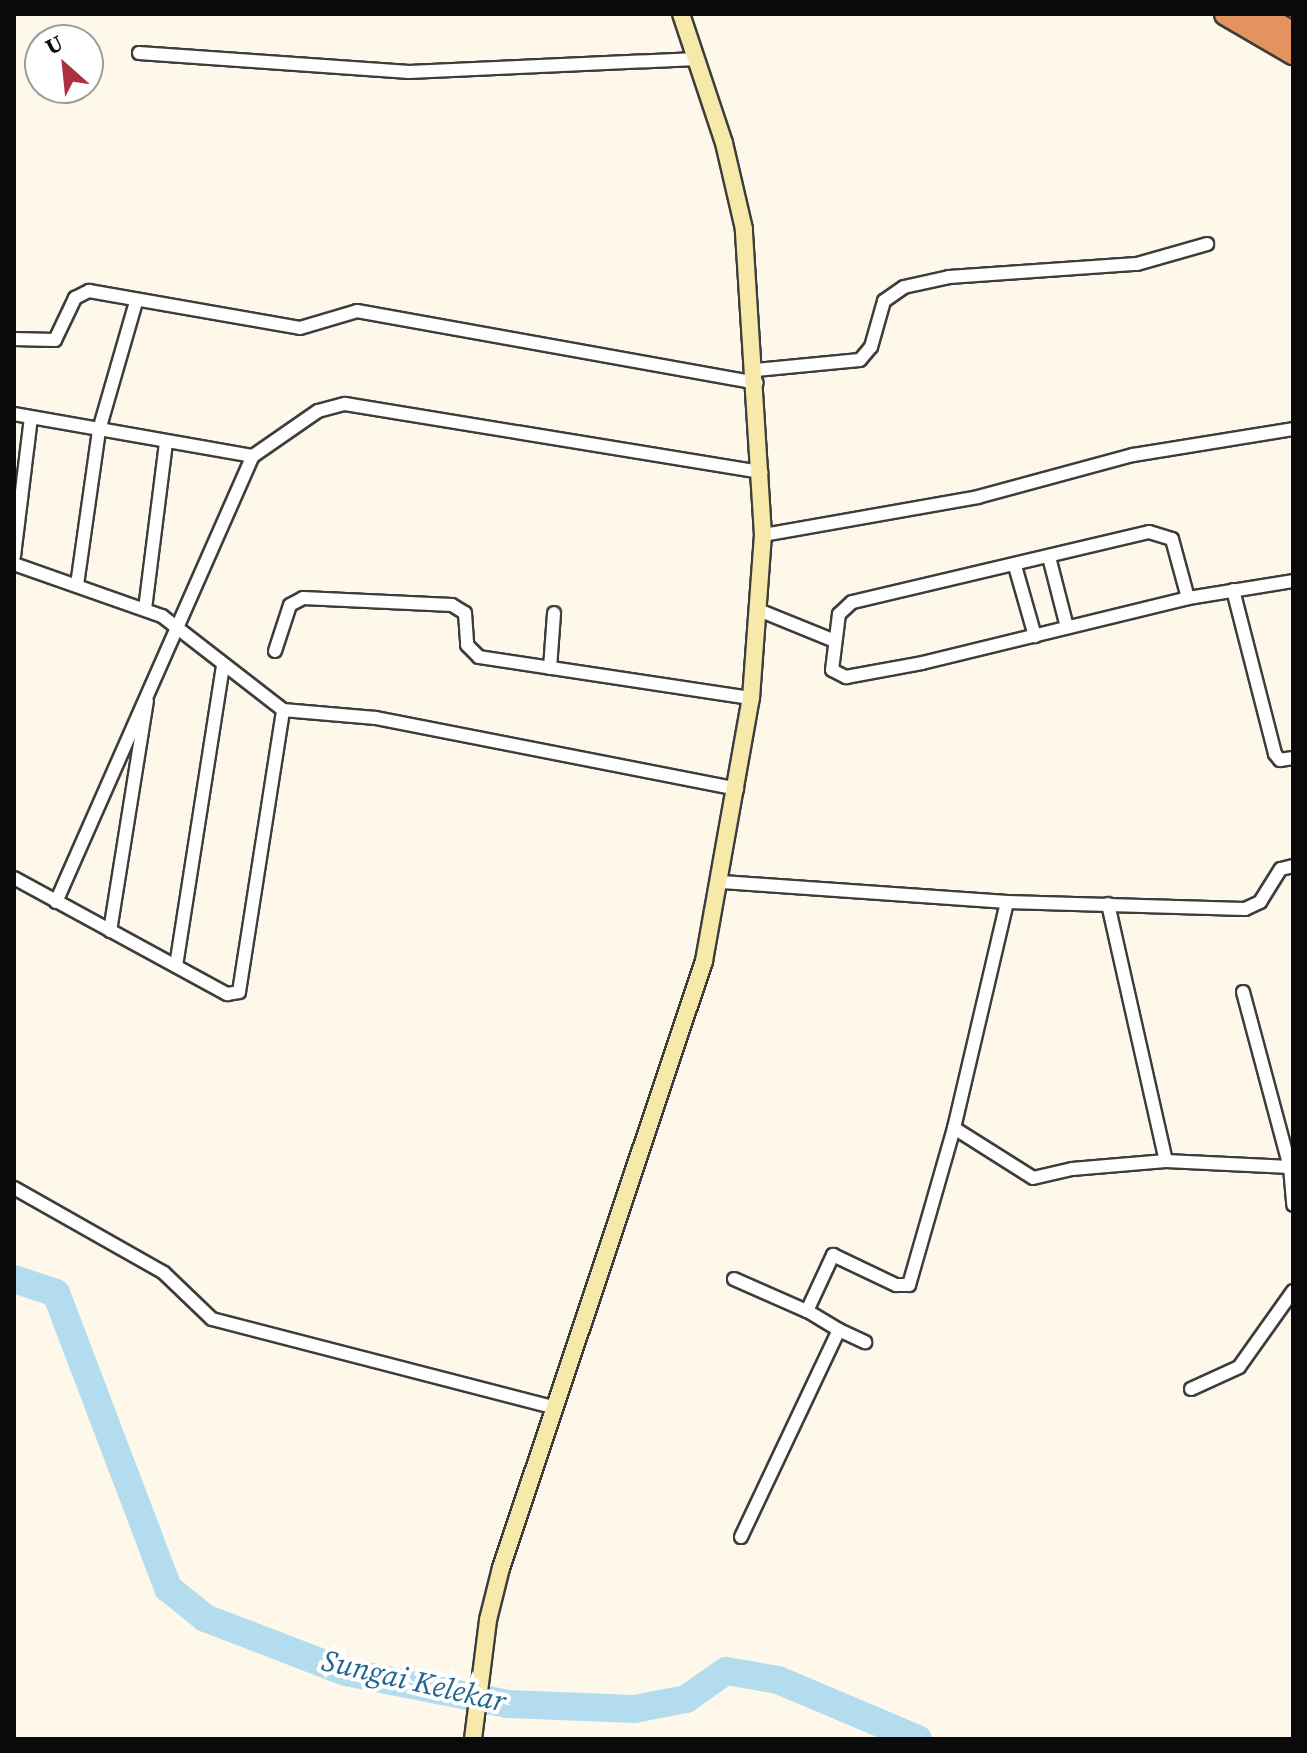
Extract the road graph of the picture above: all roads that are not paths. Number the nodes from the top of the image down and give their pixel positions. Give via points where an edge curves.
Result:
1 (681, 14) edge
2 (1226, 14) edge
3 (1259, 14) edge
4 (1293, 34) edge
5 (139, 53) dead end
6 (1293, 53) edge
7 (697, 59) junction
8 (1207, 244) dead end
9 (136, 302) junction
10 (14, 339) edge
11 (756, 376) junction
12 (14, 414) edge
13 (31, 418) junction
14 (1293, 429) edge
15 (99, 430) junction
16 (166, 442) junction
17 (253, 456) junction
18 (761, 472) junction
19 (763, 535) junction
20 (14, 556) edge
21 (1049, 557) junction
22 (14, 564) edge
23 (1015, 566) junction
24 (1293, 581) edge
25 (77, 585) junction
26 (1233, 590) junction
27 (1188, 598) junction
28 (145, 609) junction
29 (761, 611) junction
30 (554, 613) dead end
31 (178, 626) junction
32 (1067, 627) junction
33 (1035, 636) junction
34 (835, 641) junction
35 (275, 651) dead end
36 (223, 665) junction
37 (550, 668) junction
38 (150, 684) junction
39 (751, 698) junction
40 (283, 710) junction
41 (1293, 758) edge
42 (737, 789) junction
43 (1293, 866) edge
44 (14, 878) edge
45 (722, 882) junction
46 (56, 902) junction
47 (1007, 902) junction
48 (1108, 904) junction
49 (110, 931) junction
50 (176, 966) junction
51 (1243, 992) dead end
52 (954, 1128) junction
53 (1166, 1161) junction
54 (1290, 1167) junction
55 (14, 1188) edge
56 (1293, 1205) edge
57 (734, 1279) dead end
58 (1293, 1291) edge
59 (807, 1311) junction
60 (839, 1330) junction
61 (865, 1342) dead end
62 (1191, 1389) dead end
63 (556, 1408) junction
64 (741, 1537) dead end
65 (474, 1737) edge

1 - 7 street
2 - 6 highway
3 - 4 highway
5 - 7 street via 394,72
7 - 11 street via 744,229
8 - 11 street via 1137,264 949,277 904,287 884,301 871,347 860,360
9 - 10 street via 83,291 55,340
9 - 11 street via 300,328 357,311
9 - 15 street
11 - 18 street
12 - 13 street
13 - 15 street
13 - 20 street
14 - 19 street via 1133,455 978,497
15 - 16 street
15 - 25 street
16 - 17 street
16 - 28 street
17 - 18 street via 318,411 345,404
17 - 31 street
18 - 19 street
19 - 29 street
21 - 23 street
21 - 27 street via 1159,532 1175,543
21 - 32 street
22 - 25 street
23 - 33 street
23 - 34 street via 852,602 841,609
24 - 26 street
25 - 28 street
26 - 27 street
26 - 41 street via 1275,754 1280,760
27 - 32 street
28 - 31 street
29 - 34 street
29 - 39 street
30 - 37 street
31 - 36 street
31 - 38 street
32 - 33 street
33 - 34 street via 846,677 832,670
35 - 37 street via 290,605 303,598 452,605 465,613 467,645 475,655
36 - 40 street
36 - 50 street
37 - 39 street
38 - 46 street
38 - 49 street
39 - 42 street
40 - 42 street via 376,718
40 - 50 street via 240,990 227,994
42 - 45 street
43 - 48 street via 1281,869 1260,902 1249,909
44 - 46 street
45 - 47 street
45 - 63 street via 704,961
46 - 49 street
47 - 48 street
47 - 52 street
48 - 53 street
49 - 50 street
51 - 54 street
52 - 53 street via 1033,1178
52 - 59 street via 909,1285 896,1285 835,1254
53 - 54 street
54 - 56 street
55 - 63 street via 164,1273 212,1319
57 - 59 street
58 - 62 street via 1239,1367
59 - 60 street
60 - 61 street
60 - 64 street
63 - 65 street via 494,1594

